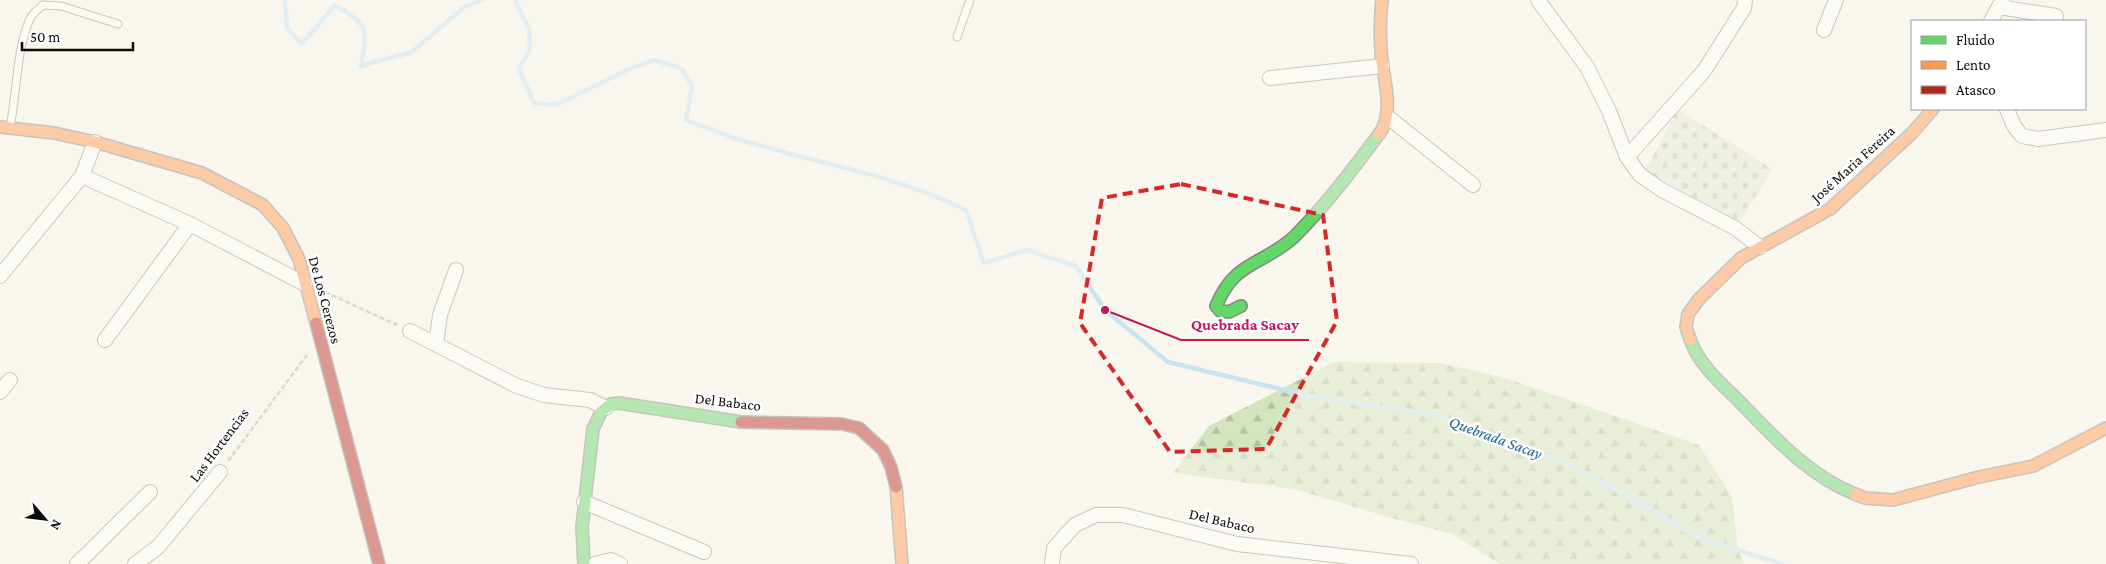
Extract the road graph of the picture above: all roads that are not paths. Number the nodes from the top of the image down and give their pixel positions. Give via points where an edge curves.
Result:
1 (970, 0) edge
2 (1382, 0) edge
3 (1538, 0) edge
4 (1745, 0) edge
5 (1836, 0) edge
6 (2001, 4) edge
7 (2056, 16) dead end
8 (1992, 20) edge
9 (118, 24) dead end
10 (1824, 30) dead end
11 (957, 37) dead end
12 (1382, 66) junction
13 (1270, 78) dead end
14 (1932, 110) edge
15 (2007, 110) edge
16 (1388, 117) junction
17 (5, 127) edge
18 (2106, 130) edge
19 (95, 142) junction
20 (1627, 157) junction
21 (82, 176) junction
22 (1474, 185) dead end
23 (190, 224) junction
24 (1760, 247) junction
25 (456, 270) dead end
26 (0, 276) edge
27 (306, 284) junction
28 (1241, 306) dead end
29 (410, 330) road end
30 (105, 340) dead end
31 (436, 344) junction
32 (10, 380) dead end
33 (0, 392) edge
34 (606, 408) junction
35 (2106, 428) edge
36 (220, 472) road end
37 (150, 492) dead end
38 (584, 502) junction
39 (704, 552) dead end
40 (77, 564) edge
41 (135, 564) edge
42 (379, 564) edge
43 (584, 564) edge
44 (595, 564) edge
45 (620, 564) edge
46 (902, 564) edge
47 (1052, 564) edge
48 (1411, 564) edge

1 - 11 lane
2 - 12 street
3 - 20 street via 1587,67
4 - 20 street via 1744,8 1704,71
5 - 10 street
6 - 7 street
6 - 8 street
9 - 17 lane via 61,6 43,5 30,18 22,44 15,105
12 - 13 street
12 - 16 street
14 - 24 street, José Maria Fereira via 1911,134 1830,209
15 - 18 street via 2022,136 2038,139
16 - 22 street
16 - 28 street via 1383,129 1311,219 1285,244 1228,280 1216,306 1220,311 1229,312
17 - 19 street, De Los Cerezos
19 - 21 street
19 - 27 street, De Los Cerezos via 202,173 263,205 283,228 299,259
20 - 24 street via 1640,175 1662,190 1735,228
21 - 23 street
21 - 26 street
23 - 27 street
23 - 30 street
24 - 35 street, José Maria Fereira via 1741,258 1699,299 1688,314 1686,327 1693,348 1712,374 1787,451 1838,487 1865,498 1894,500 2033,466
25 - 31 street via 440,315
27 - 42 street, De Los Cerezos
29 - 31 street
31 - 34 street via 517,386 544,395 590,400
32 - 33 street
34 - 38 street via 593,429
34 - 46 street, Del Babaco via 618,403 747,423 842,424 859,428 883,450 891,466 896,484
36 - 41 street, Las Hortencias via 158,547
37 - 40 street
38 - 39 street
38 - 43 street
44 - 45 street via 611,560
47 - 48 street, Del Babaco via 1054,548 1075,525 1096,515 1123,515 1237,544

